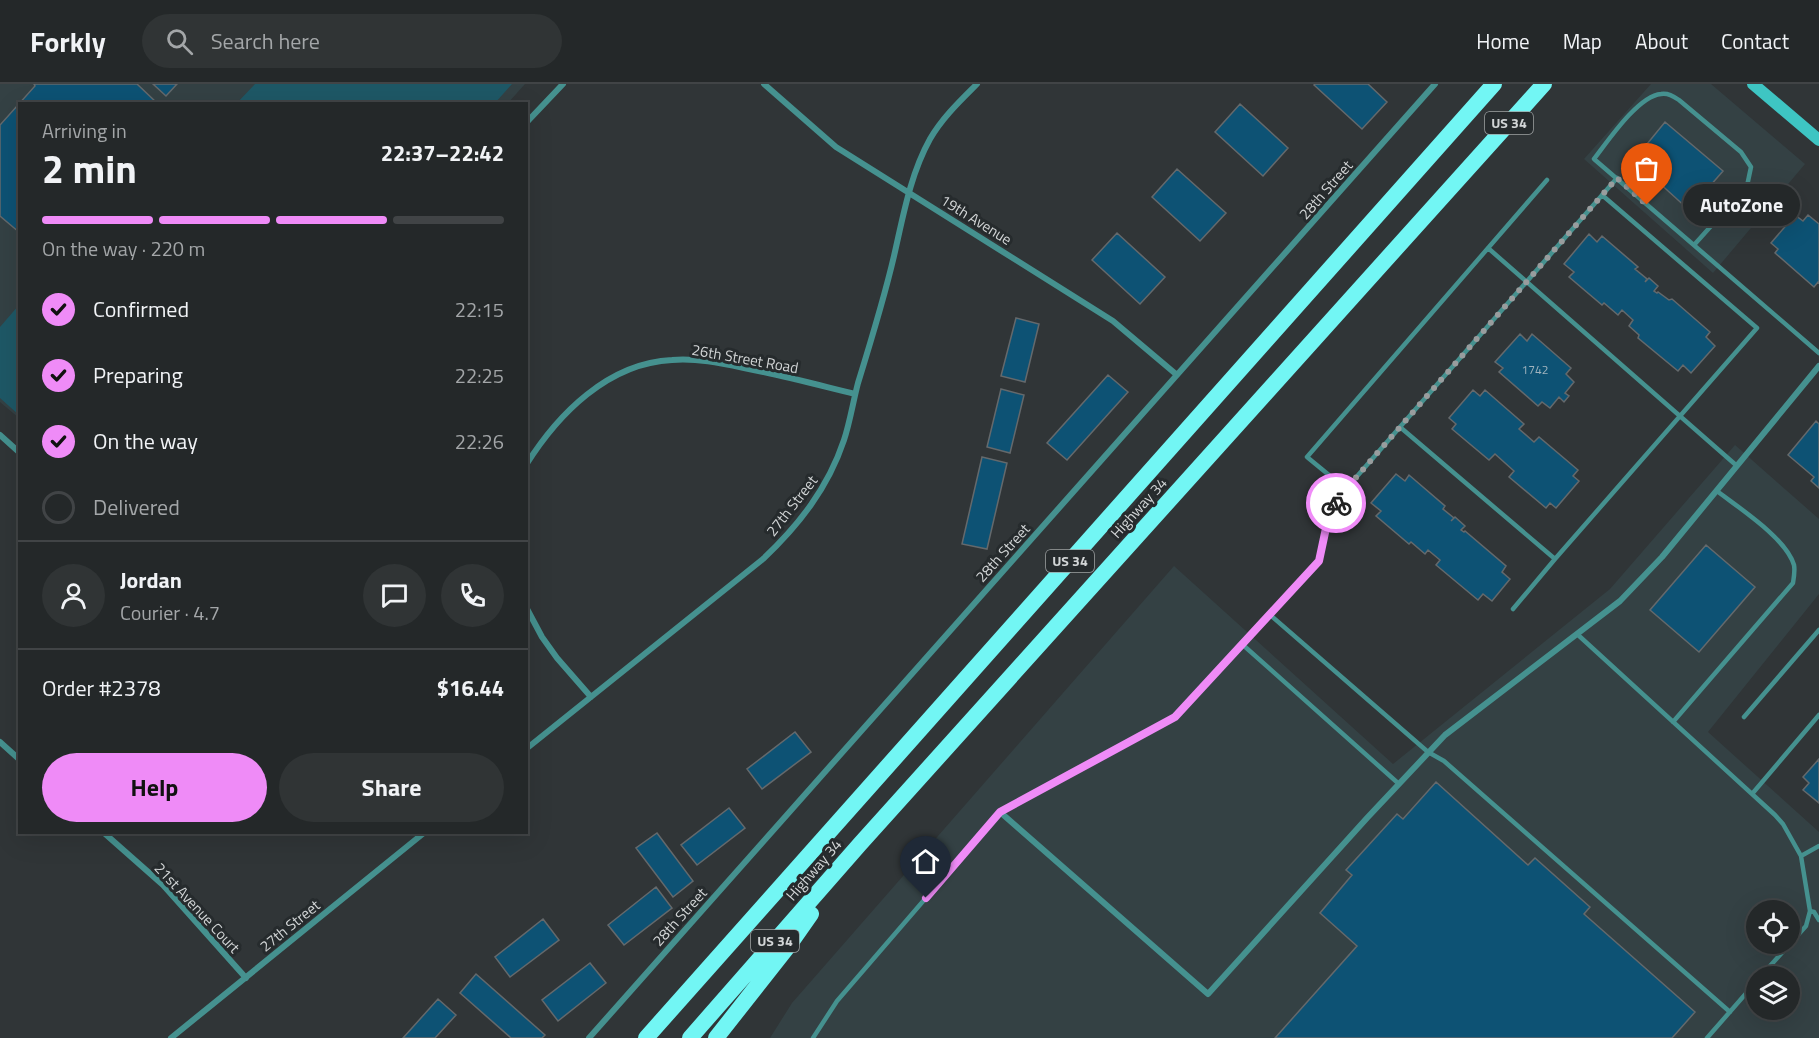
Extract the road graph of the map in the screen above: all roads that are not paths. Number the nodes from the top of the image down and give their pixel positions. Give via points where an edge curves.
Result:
1 (563, 84) edge
2 (764, 84) edge
3 (977, 84) edge
4 (1435, 84) edge
5 (1494, 84) edge
6 (1544, 84) edge
7 (1753, 84) edge
8 (528, 121) edge
9 (1819, 140) edge
10 (1617, 178) junction
11 (1547, 180) dead end
12 (909, 193) junction
13 (1602, 195) junction
14 (1694, 245) junction
15 (1488, 249) junction
16 (1525, 282) junction
17 (1819, 353) edge
18 (1819, 366) edge
19 (1177, 375) junction
20 (855, 394) junction
21 (1679, 416) junction
22 (1400, 427) junction
23 (0, 435) edge
24 (18, 451) edge
25 (528, 462) edge
26 (1737, 466) junction
27 (1346, 489) junction
28 (1717, 491) junction
29 (1555, 559) junction
30 (1513, 609) dead end
31 (528, 611) edge
32 (1269, 614) junction
33 (1819, 630) edge
34 (1576, 633) junction
35 (1243, 645) junction
36 (591, 696) junction
37 (1819, 716) edge
38 (1744, 717) dead end
39 (1673, 722) junction
40 (0, 742) edge
41 (528, 747) edge
42 (1428, 752) junction
43 (18, 758) edge
44 (1399, 784) junction
45 (1752, 794) junction
46 (1000, 812) junction
47 (105, 834) edge
48 (422, 834) edge
49 (860, 844) junction
50 (1819, 846) edge
51 (1801, 856) junction
52 (1810, 911) junction
53 (1819, 920) edge
54 (1770, 966) edge
55 (246, 978) junction
56 (1746, 994) edge
57 (1730, 1012) junction
58 (171, 1038) edge
59 (589, 1038) edge
60 (646, 1038) edge
61 (690, 1038) edge
62 (716, 1038) edge
63 (813, 1038) edge
64 (1707, 1038) edge

1 - 8 street
2 - 12 street, 19th Avenue via 836,147
3 - 12 street, 27th Street via 932,136
4 - 19 street, 28th Street
5 - 60 highway, Highway 34 / US 34
6 - 49 highway, Highway 34 / US 34
7 - 9 main road
10 - 13 lane
10 - 14 lane
10 - 14 lane via 1594,159 1631,113 1661,94 1679,100 1741,152 1751,167 1747,186
11 - 15 lane
12 - 19 street, 19th Avenue via 1113,321
12 - 20 street, 27th Street
13 - 16 lane
13 - 21 lane via 1757,328
14 - 17 lane
15 - 16 lane
15 - 27 lane via 1307,457
16 - 21 lane
16 - 22 lane
18 - 26 street
19 - 59 street, 28th Street
20 - 25 street, 26th Street Road via 692,359 646,364 626,371 581,399
20 - 36 street, 27th Street via 830,476 797,524 763,559
21 - 26 lane
21 - 29 lane
22 - 27 lane
22 - 29 lane
23 - 24 street
26 - 28 street
27 - 32 lane via 1329,514 1319,561
28 - 34 street via 1620,601
28 - 39 lane via 1788,551 1795,567 1793,583
29 - 30 lane
31 - 36 street via 556,658
32 - 35 lane
32 - 42 lane
33 - 38 lane
34 - 39 lane
34 - 42 street
35 - 44 lane
35 - 46 lane via 1175,717
36 - 41 street, 27th Street
37 - 45 lane
39 - 45 lane
40 - 43 street
42 - 44 street
42 - 57 lane via 1444,761
44 - 46 street via 1208,994
45 - 51 lane via 1784,824
46 - 63 lane via 837,1001
47 - 55 street, 21st Avenue Court via 163,885
48 - 55 street, 27th Street
49 - 61 highway, Highway 34 / US 34
49 - 62 highway via 790,944
50 - 51 lane
51 - 52 lane
52 - 53 lane
52 - 54 lane via 1806,926
55 - 58 street, 27th Street
56 - 57 lane
57 - 64 lane

